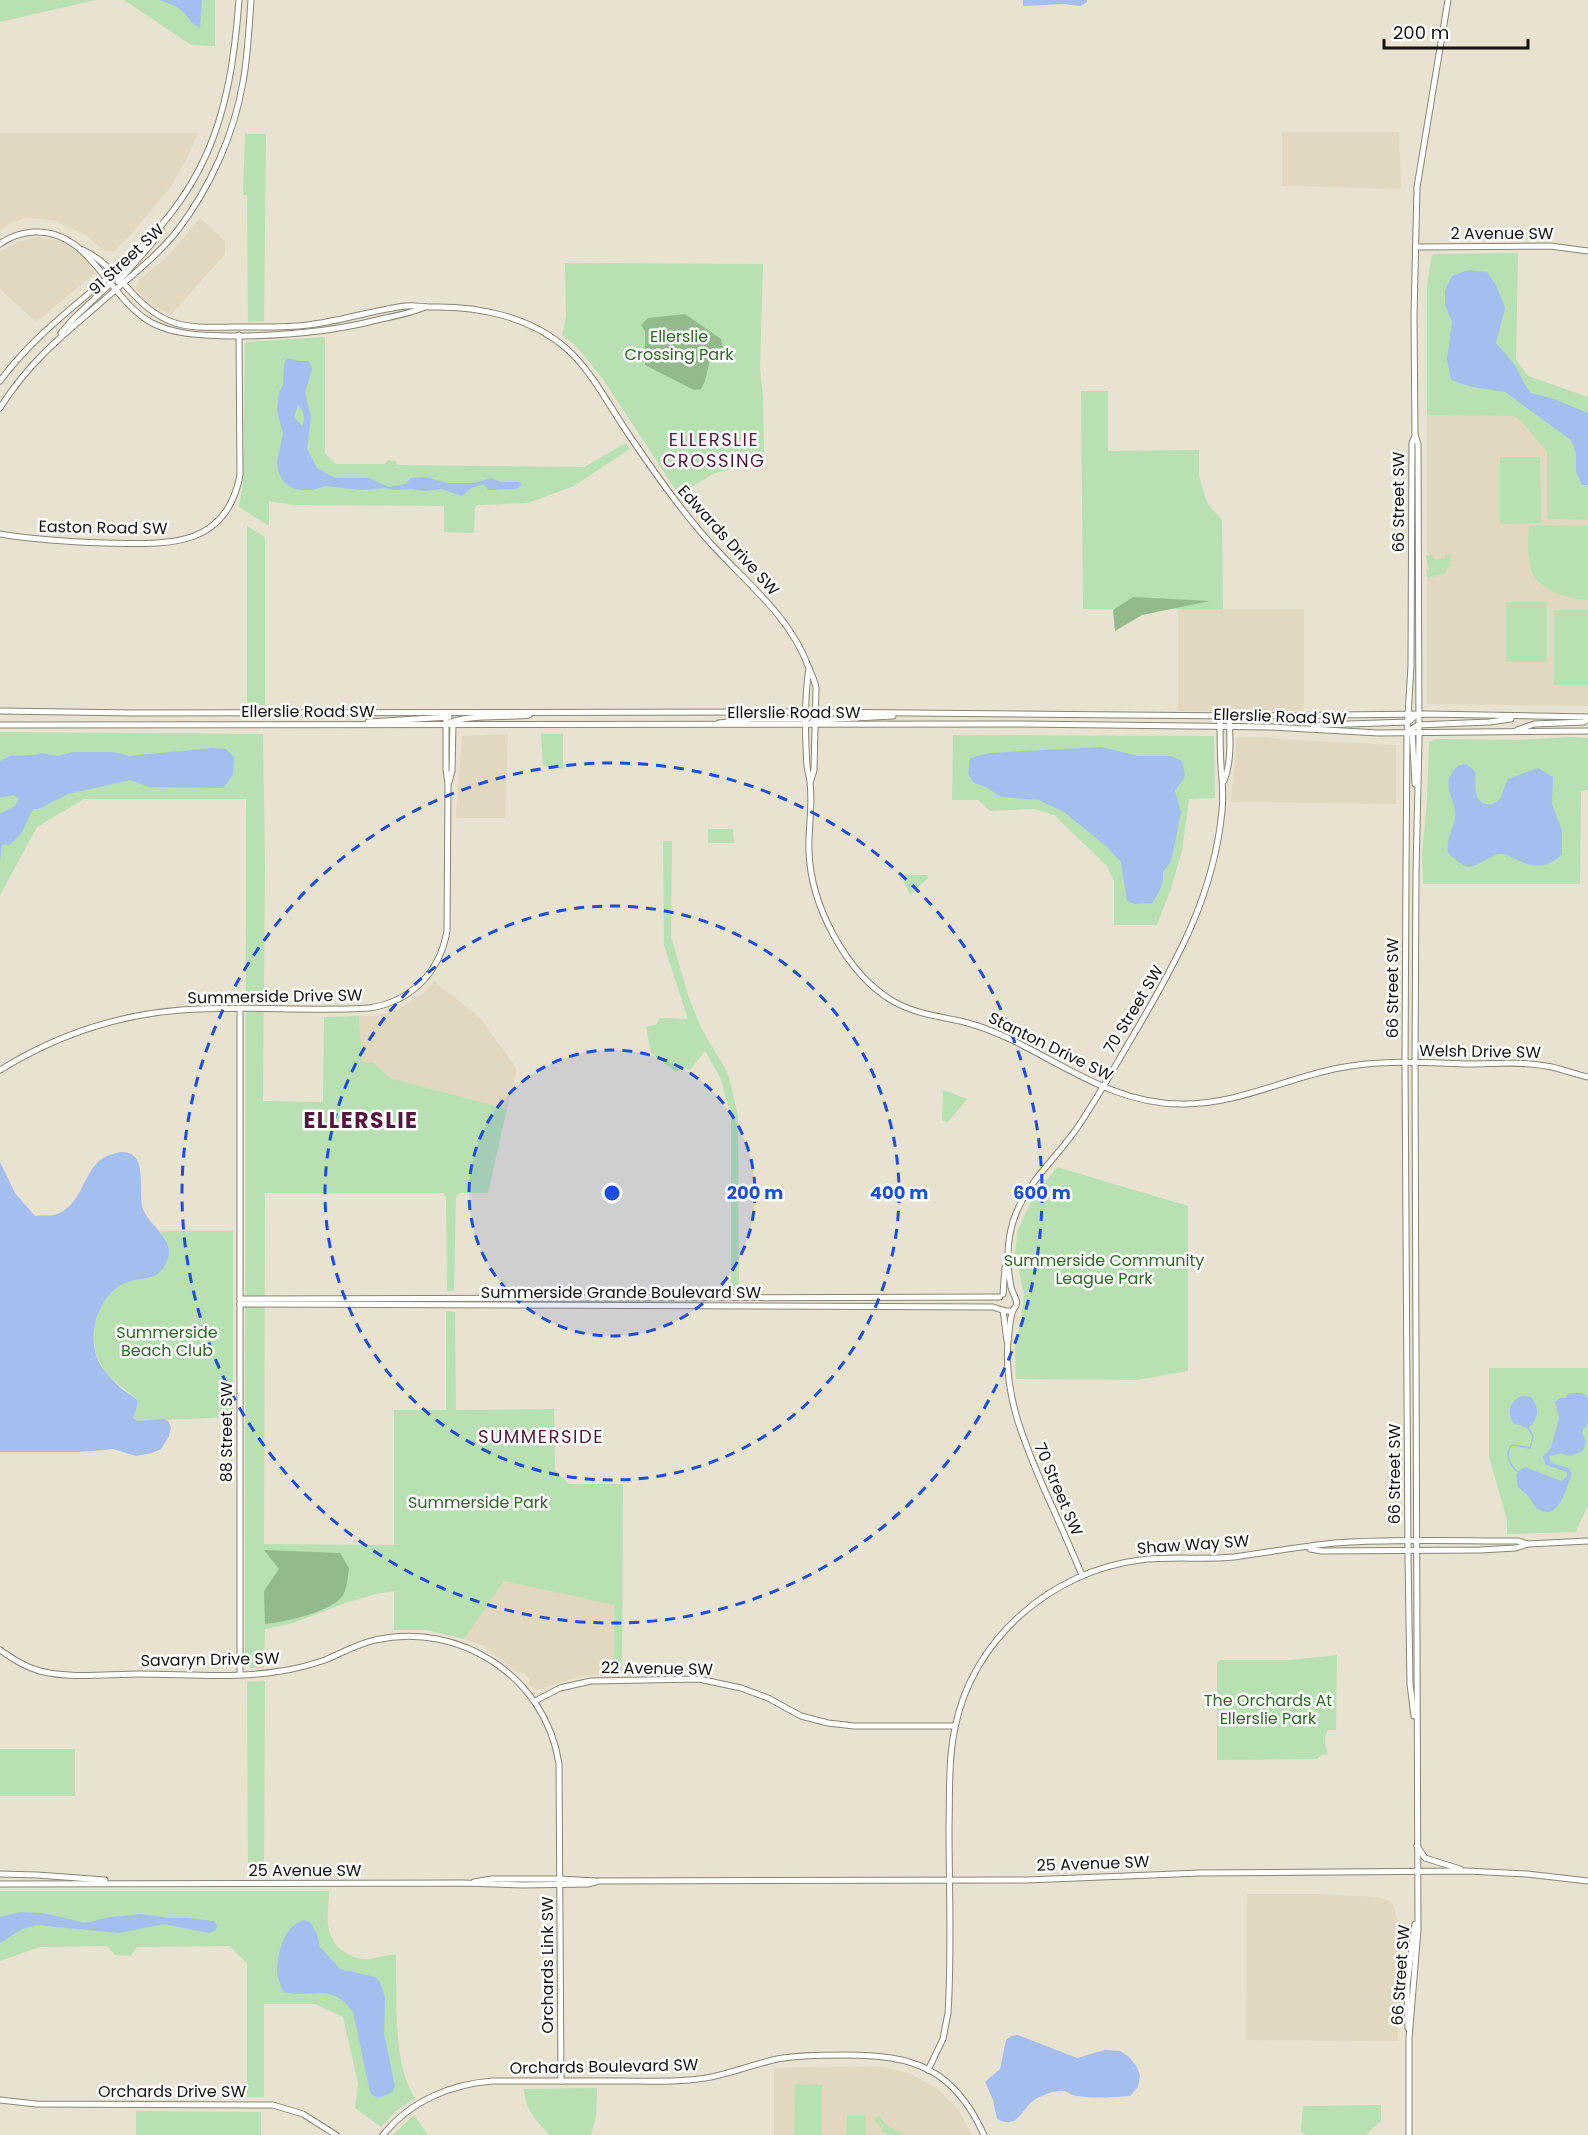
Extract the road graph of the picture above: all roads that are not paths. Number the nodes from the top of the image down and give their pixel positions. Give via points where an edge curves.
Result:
1 (239, 0) edge
2 (252, 0) edge
3 (1448, 0) edge
4 (167, 220) junction
5 (0, 244) edge
6 (1416, 247) junction
7 (83, 250) junction
8 (1588, 251) edge
9 (112, 274) junction
10 (108, 282) junction
11 (120, 282) junction
12 (115, 290) junction
13 (427, 307) junction
14 (239, 327) junction
15 (239, 336) junction
16 (52, 343) junction
17 (0, 381) edge
18 (0, 408) edge
19 (1415, 435) junction
20 (0, 534) edge
21 (809, 668) junction
22 (0, 711) edge
23 (545, 712) junction
24 (807, 712) junction
25 (817, 712) junction
26 (453, 713) junction
27 (911, 713) junction
28 (446, 715) junction
29 (1220, 716) junction
30 (1229, 716) junction
31 (1528, 716) junction
32 (1588, 718) edge
33 (807, 722) junction
34 (453, 723) junction
35 (816, 723) junction
36 (1413, 723) junction
37 (0, 724) edge
38 (352, 724) junction
39 (446, 725) junction
40 (1220, 727) junction
41 (1230, 727) junction
42 (1308, 729) junction
43 (1588, 731) edge
44 (1510, 732) junction
45 (810, 781) junction
46 (1224, 782) junction
47 (448, 784) junction
48 (240, 1009) junction
49 (1406, 1064) junction
50 (1415, 1064) junction
51 (0, 1070) edge
52 (1588, 1077) edge
53 (1102, 1087) junction
54 (1008, 1263) junction
55 (1013, 1295) junction
56 (1001, 1296) junction
57 (240, 1302) junction
58 (1014, 1309) junction
59 (1002, 1310) junction
60 (1007, 1341) junction
61 (1588, 1541) edge
62 (1408, 1542) junction
63 (1417, 1542) junction
64 (1528, 1544) junction
65 (1306, 1548) junction
66 (1408, 1550) junction
67 (1417, 1550) junction
68 (1082, 1575) junction
69 (0, 1650) edge
70 (240, 1674) junction
71 (535, 1701) junction
72 (955, 1726) junction
73 (1417, 1738) junction
74 (1416, 1845) junction
75 (1467, 1871) junction
76 (1417, 1872) junction
77 (0, 1874) edge
78 (949, 1880) junction
79 (560, 1881) junction
80 (1588, 1881) edge
81 (0, 1884) edge
82 (146, 1884) junction
83 (928, 2070) junction
84 (561, 2081) junction
85 (0, 2100) edge
86 (336, 2135) edge
87 (383, 2135) edge
88 (984, 2135) edge
89 (1409, 2135) edge

1 - 4 street, 91 Street SW via 232,66 219,124 199,170
2 - 11 street, 91 Street SW via 241,92 217,165 176,232
3 - 6 street, 66 Street SW via 1420,170
4 - 9 street, 91 Street SW
4 - 11 street
5 - 7 street via 23,233 39,232 59,235
6 - 8 street, 2 Avenue SW via 1550,246
6 - 19 street, 66 Street SW
7 - 9 street, Edwards Drive SW
7 - 10 street, Edwards Drive SW
9 - 10 street
9 - 11 street, Edwards Drive SW
10 - 12 street, Edwards Drive SW
10 - 16 street
10 - 17 street, 91 Street SW via 53,322
11 - 12 street
11 - 14 street, Edwards Drive SW via 146,308 166,320 195,327
12 - 15 street, Edwards Drive SW via 139,314 164,328 188,334
12 - 16 street, 91 Street SW
13 - 14 street, Edwards Drive SW via 410,305 306,325
13 - 15 street, Edwards Drive SW via 330,331
13 - 21 street, Edwards Drive SW via 472,309 517,320 548,334 573,355 590,374 673,499 788,626
14 - 15 street, Easton Road SW
15 - 20 street, Easton Road SW via 240,475 228,507 211,526 194,537 169,543 56,542
16 - 18 street, 91 Street SW
19 - 36 street, 66 Street SW via 1418,444
19 - 36 street, 66 Street SW
21 - 24 street, Edwards Drive SW
21 - 25 street, Edwards Drive SW via 815,682
22 - 28 street, Ellerslie Road SW
23 - 24 street, Ellerslie Road SW
23 - 26 street, Ellerslie Road SW
23 - 34 street
24 - 25 street, Ellerslie Road SW
24 - 33 street, Edwards Drive SW
25 - 27 street, Ellerslie Road SW
25 - 33 street
25 - 35 street, Edwards Drive SW
26 - 28 street
26 - 34 street, Summerside Drive SW
27 - 29 street, Ellerslie Road SW
27 - 35 street
28 - 38 street
28 - 39 street, Summerside Drive SW
29 - 30 street, Ellerslie Road SW
29 - 40 street, 70 Street SW
30 - 36 street, Ellerslie Road SW
30 - 41 street, 70 Street SW
31 - 32 street, Ellerslie Road SW
31 - 36 street, Ellerslie Road SW
31 - 36 street via 1488,722
32 - 44 street via 1581,722 1534,724
33 - 34 street, Ellerslie Road SW via 706,726
33 - 35 street, Ellerslie Road SW
33 - 45 street, Stanton Drive SW
34 - 39 street
34 - 47 street, Summerside Drive SW
35 - 40 street, Ellerslie Road SW
35 - 45 street, Stanton Drive SW
36 - 42 street, Ellerslie Road SW
36 - 42 street via 1320,725
36 - 44 street, Ellerslie Road SW
36 - 49 street, 66 Street SW
36 - 50 street, 66 Street SW via 1418,804
37 - 38 street, Ellerslie Road SW
38 - 39 street, Ellerslie Road SW
39 - 47 street, Summerside Drive SW
40 - 41 street, Ellerslie Road SW
40 - 46 street, 70 Street SW
41 - 42 street, Ellerslie Road SW
41 - 46 street, 70 Street SW
43 - 44 street, Ellerslie Road SW
45 - 53 street, Stanton Drive SW via 809,854 816,892 831,928 866,980 905,1007 989,1030
46 - 53 street, 70 Street SW via 1218,844 1197,916 1174,967
47 - 48 street, Summerside Drive SW via 447,931 437,962 425,979 404,997 376,1007
48 - 51 street, Summerside Drive SW via 182,1010 118,1020 58,1040
48 - 57 street, 88 Street SW
49 - 50 street, Welsh Drive SW
49 - 53 street, Stanton Drive SW via 1344,1067 1236,1098 1193,1104 1141,1100
49 - 62 street, 66 Street SW
50 - 52 street, Welsh Drive SW via 1541,1065
50 - 63 street, 66 Street SW
53 - 54 street, 70 Street SW via 1069,1140 1023,1199 1010,1231
54 - 55 street, 70 Street SW
54 - 56 street, 70 Street SW
55 - 56 street
55 - 58 street via 1017,1300
56 - 57 street, Summerside Grande Boulevard SW
56 - 59 street
57 - 59 street, Summerside Grande Boulevard SW
57 - 70 street, 88 Street SW
58 - 59 street
58 - 60 street, 70 Street SW
59 - 60 street, 70 Street SW
60 - 68 street, 70 Street SW via 1008,1377 1017,1419
61 - 64 street
62 - 63 street, Shaw Way SW
62 - 65 street, Shaw Way SW via 1352,1542
62 - 66 street, 66 Street SW
63 - 64 street, Shaw Way SW
63 - 67 street, 66 Street SW
64 - 67 street, Shaw Way SW via 1480,1550
65 - 66 street, Shaw Way SW
65 - 68 street, Shaw Way SW via 1142,1560
66 - 67 street, Shaw Way SW
66 - 73 street, 66 Street SW via 1410,1684
67 - 73 street, 66 Street SW
68 - 72 street, Shaw Way SW via 1037,1601 999,1637 972,1680
69 - 70 street, Savaryn Drive SW via 23,1665 58,1674
70 - 71 street, Savaryn Drive SW via 303,1667 373,1640 428,1636 464,1645 489,1658
71 - 72 street, 22 Avenue SW via 591,1681 699,1679 741,1688 828,1724
71 - 79 street, Savaryn Drive SW via 550,1731 559,1764
72 - 78 street, Shaw Way SW via 950,1770
73 - 74 street, 66 Street SW
74 - 75 street via 1425,1858
74 - 76 street, 66 Street SW
75 - 76 street, 25 Avenue SW
75 - 80 street, 25 Avenue SW
76 - 78 street, 25 Avenue SW
76 - 89 street, 66 Street SW via 1417,1913 1406,2006
77 - 82 street, 25 Avenue SW
78 - 79 street, 25 Avenue SW
78 - 83 street, Shaw Way SW via 947,2019 940,2047
79 - 82 street, 25 Avenue SW
79 - 84 street, Orchards Link SW
81 - 82 street, 25 Avenue SW
83 - 84 street, Orchards Boulevard SW via 886,2056 810,2055 700,2079
83 - 88 street, Orchards Boulevard SW via 960,2096
84 - 87 street, Orchards Boulevard SW via 481,2082 456,2087 419,2103
85 - 86 street, Orchards Drive SW via 36,2104 273,2105 303,2114

